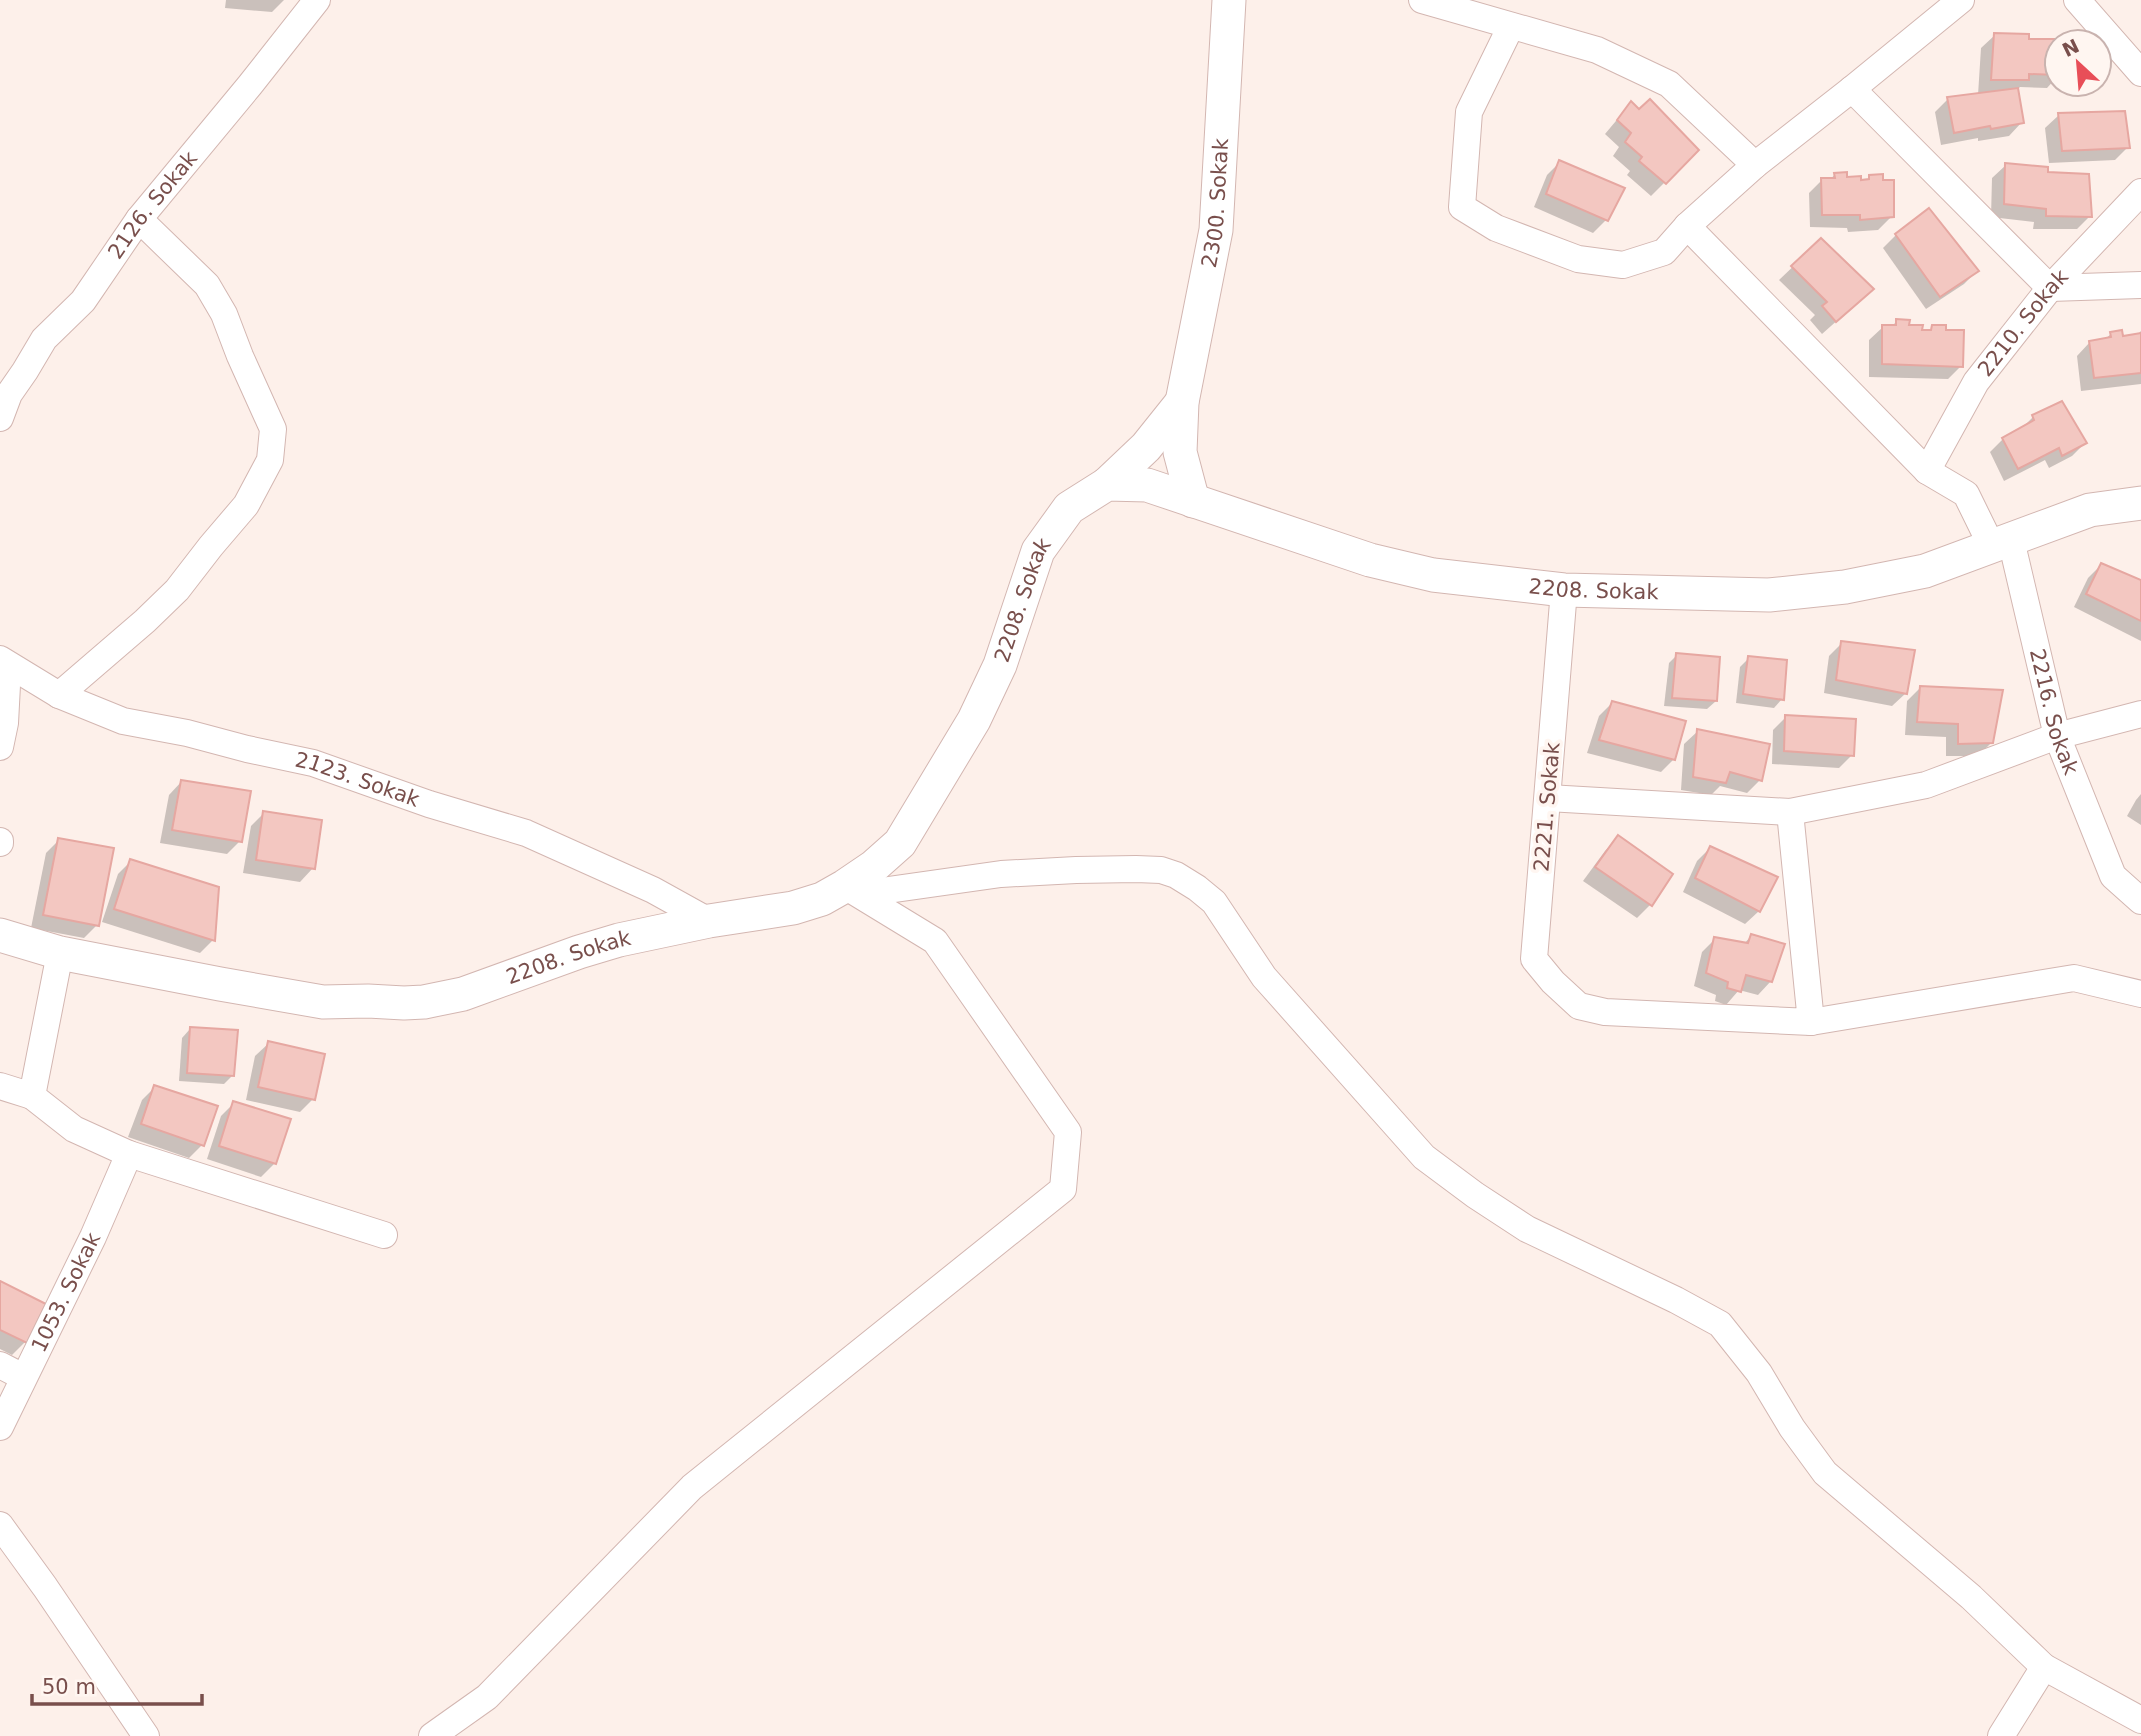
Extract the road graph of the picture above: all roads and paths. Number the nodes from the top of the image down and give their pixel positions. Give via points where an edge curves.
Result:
1 (317, 0) edge
2 (1229, 0) edge
3 (1422, 0) edge
4 (1961, 0) edge
5 (2077, 0) edge
6 (1511, 26) junction
7 (2141, 73) edge
8 (1852, 89) junction
9 (1755, 165) junction
10 (2141, 192) edge
11 (139, 219) junction
12 (1688, 226) junction
13 (2141, 285) edge
14 (2050, 288) junction
15 (1182, 402) junction
16 (0, 418) edge
17 (1146, 447) junction
18 (1927, 471) junction
19 (1107, 484) junction
20 (1168, 492) junction
21 (2141, 503) edge
22 (2001, 544) junction
23 (1564, 590) junction
24 (0, 661) edge
25 (59, 695) junction
26 (2141, 715) edge
27 (2057, 736) junction
28 (0, 747) edge
29 (1548, 798) junction
30 (1790, 812) junction
31 (845, 887) junction
32 (2141, 901) edge
33 (709, 921) junction
34 (0, 935) edge
35 (60, 953) junction
36 (2141, 994) edge
37 (1811, 1022) junction
38 (0, 1086) edge
39 (32, 1096) junction
40 (129, 1154) junction
41 (384, 1235) dead end
42 (0, 1365) edge
43 (23, 1377) junction
44 (0, 1427) edge
45 (0, 1525) edge
46 (2044, 1667) junction
47 (2141, 1720) edge
48 (146, 1736) edge
49 (432, 1736) edge
50 (2001, 1736) edge

1 - 11 street, 2126. Sokak
2 - 15 street, 2300. Sokak via 1216,230
3 - 6 street
4 - 8 street
5 - 7 street
6 - 9 street via 1597,50 1669,84
6 - 12 street via 1469,112 1462,207 1496,228 1578,259 1623,265 1664,252
8 - 9 street
8 - 14 street
9 - 12 street
10 - 14 street, 2210. Sokak
11 - 16 street, 2126. Sokak via 83,300 44,339 9,394
11 - 25 street via 207,285 224,314 273,429 270,460 247,505 177,590
12 - 18 street, 2216. Sokak
13 - 14 street
14 - 18 street, 2210. Sokak via 1976,382
15 - 17 street
15 - 20 street, 2300. Sokak via 1180,452
17 - 19 street
17 - 20 street
18 - 22 street, 2216. Sokak via 1966,494
19 - 20 street, 2208. Sokak
19 - 31 street, 2208. Sokak via 1069,508 1038,551 1000,665 974,720 900,843
20 - 23 street, 2208. Sokak via 1370,561 1433,575
21 - 22 street, 2208. Sokak via 2090,510
22 - 23 street, 2208. Sokak via 1925,571 1782,594
22 - 27 street, 2216. Sokak
23 - 29 street, 2221. Sokak
24 - 25 street, 2123. Sokak
24 - 28 street via 7,685
25 - 33 street, 2123. Sokak via 123,721 313,763 526,833
26 - 27 street
27 - 30 street via 1926,785
27 - 32 street, 2216. Sokak via 2113,876
29 - 30 street
29 - 37 street, 2221. Sokak via 1534,959 1579,1006 1605,1013
30 - 37 street
31 - 33 street, 2208. Sokak via 793,908
31 - 46 street via 874,892 1001,874 1136,869 1161,870 1197,888 1214,902 1264,978 1424,1157 1527,1229 1720,1324 1759,1373 1825,1473 1971,1597
31 - 49 street via 935,941 1068,1132 1063,1189 692,1487 486,1697
33 - 35 street, 2208. Sokak via 619,940 463,994 404,1003 323,1002
34 - 35 street, 2208. Sokak
35 - 39 street
36 - 37 street via 2074,978
38 - 39 street
39 - 40 street via 74,1129
40 - 41 street
40 - 43 street, 1053. Sokak
42 - 43 street
43 - 44 street, 1053. Sokak
45 - 48 street
46 - 47 street
46 - 50 street

